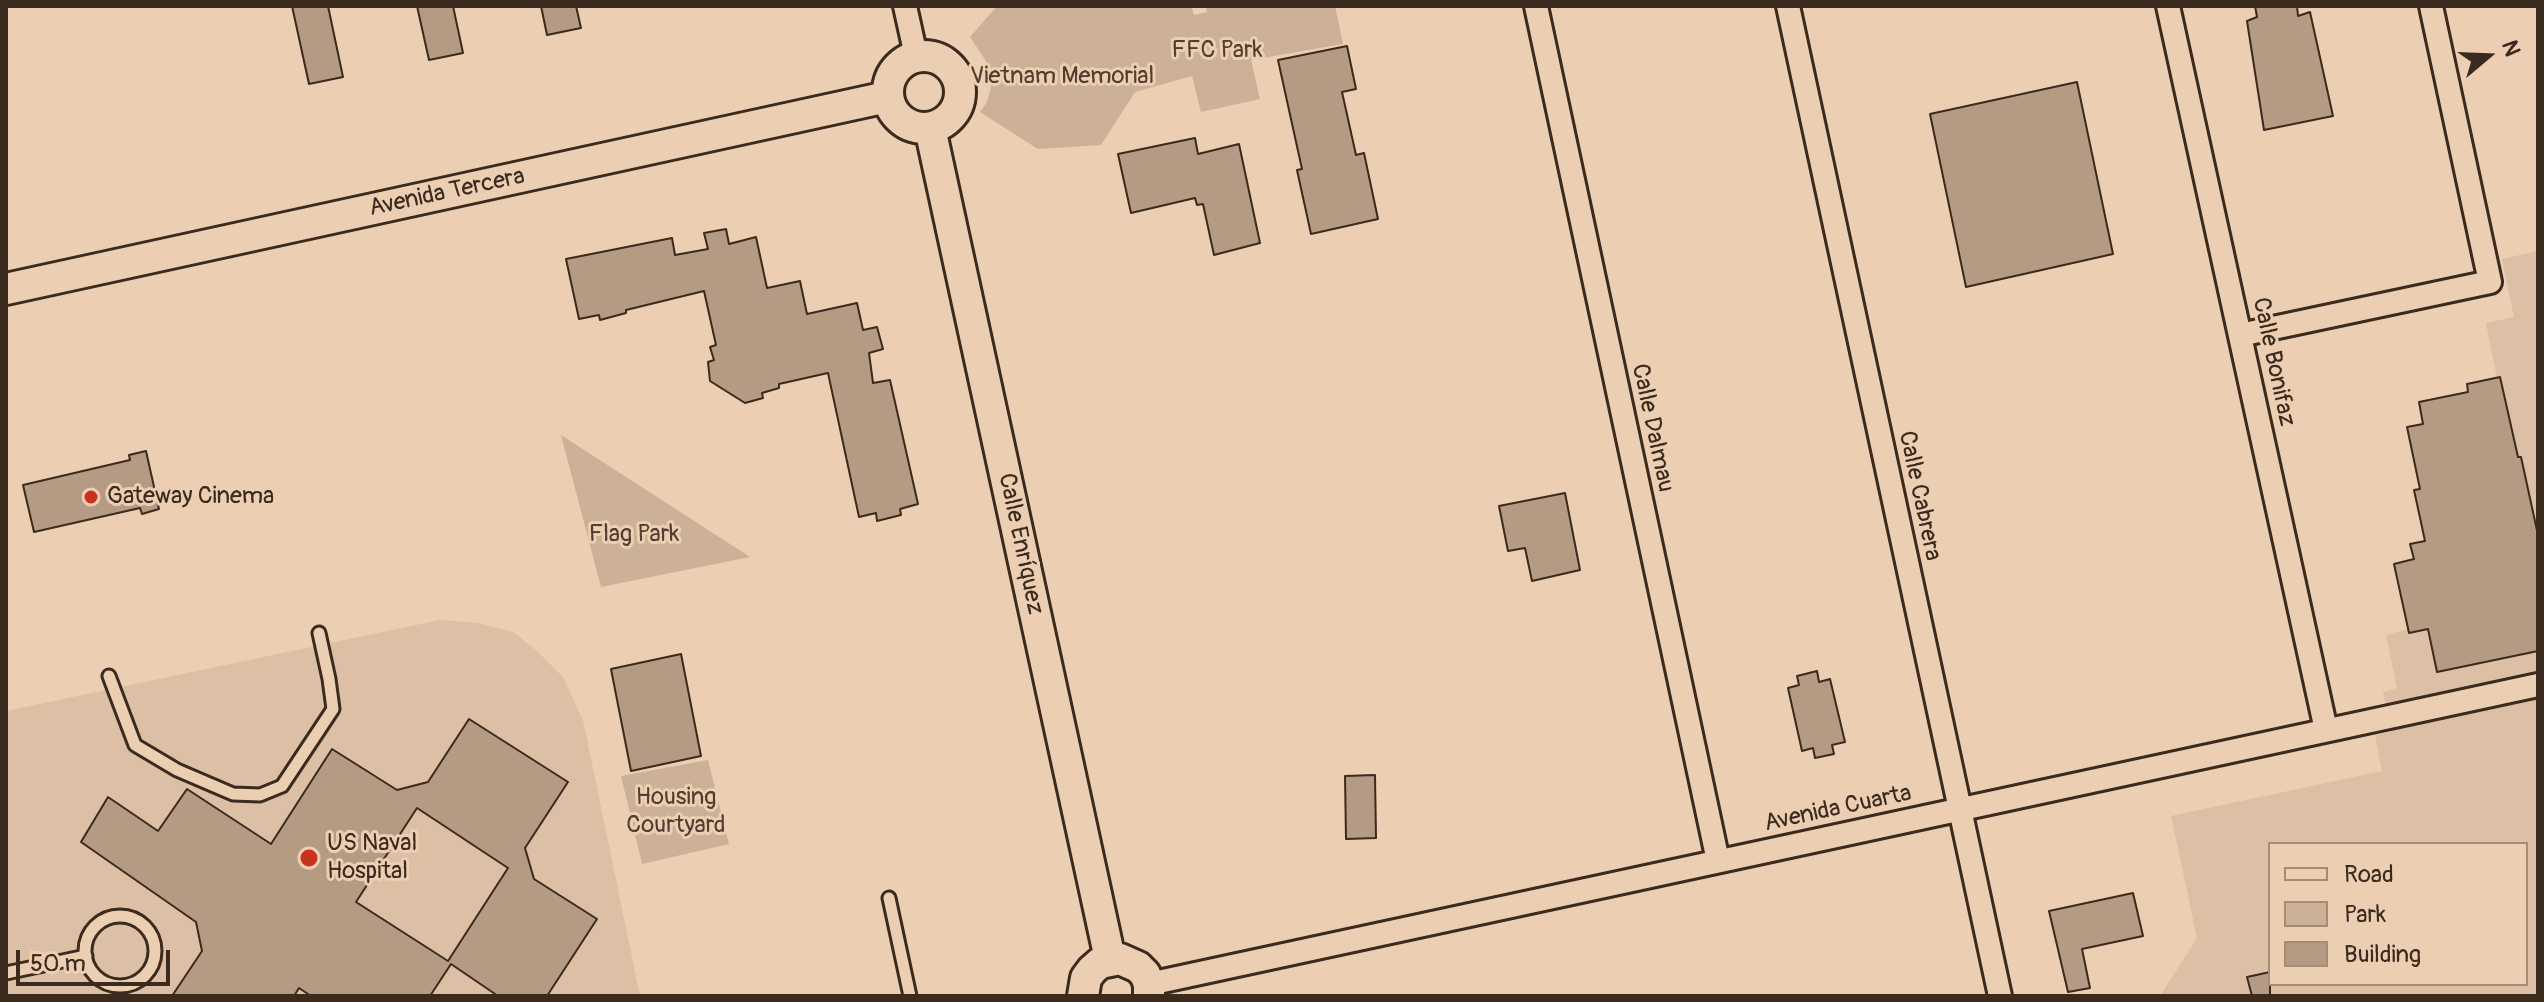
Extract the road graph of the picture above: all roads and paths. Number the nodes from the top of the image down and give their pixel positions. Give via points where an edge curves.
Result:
1 (905, 6) edge
2 (1536, 6) edge
3 (1788, 6) edge
4 (2168, 6) edge
5 (2431, 6) edge
6 (916, 56) junction
7 (887, 97) junction
8 (930, 128) junction
9 (6, 289) edge
10 (2240, 335) junction
11 (319, 633) dead end
12 (109, 676) dead end
13 (2538, 685) edge
14 (2326, 730) junction
15 (1960, 809) junction
16 (1718, 861) junction
17 (889, 898) dead end
18 (86, 956) junction
19 (1110, 959) junction
20 (6, 973) edge
21 (1149, 990) edge
22 (910, 996) edge
23 (1083, 996) edge
24 (2000, 996) edge

1 - 6 street
2 - 16 street, Calle Dalmau
3 - 15 street, Calle Cabrera
4 - 10 street, Calle Bonifaz
5 - 10 street via 2490,282
6 - 7 street via 897,67
6 - 8 street via 938,58 960,85 957,108
7 - 8 street via 907,125
7 - 9 street, Avenida Tercera
8 - 19 street, Calle Enríquez
10 - 14 street, Calle Bonifaz
11 - 12 lane via 333,709 282,786 260,795 233,794 135,745
13 - 14 street, Avenida Cuarta
14 - 15 street, Avenida Cuarta
15 - 16 street, Avenida Cuarta
15 - 24 street, Calle Cabrera
16 - 21 street, Avenida Cuarta
17 - 22 lane
18 - 18 lane via 105,983 128,986 147,974 156,953 149,931 119,916 90,933
18 - 20 lane
19 - 21 street via 1138,967
19 - 23 street via 1086,978

